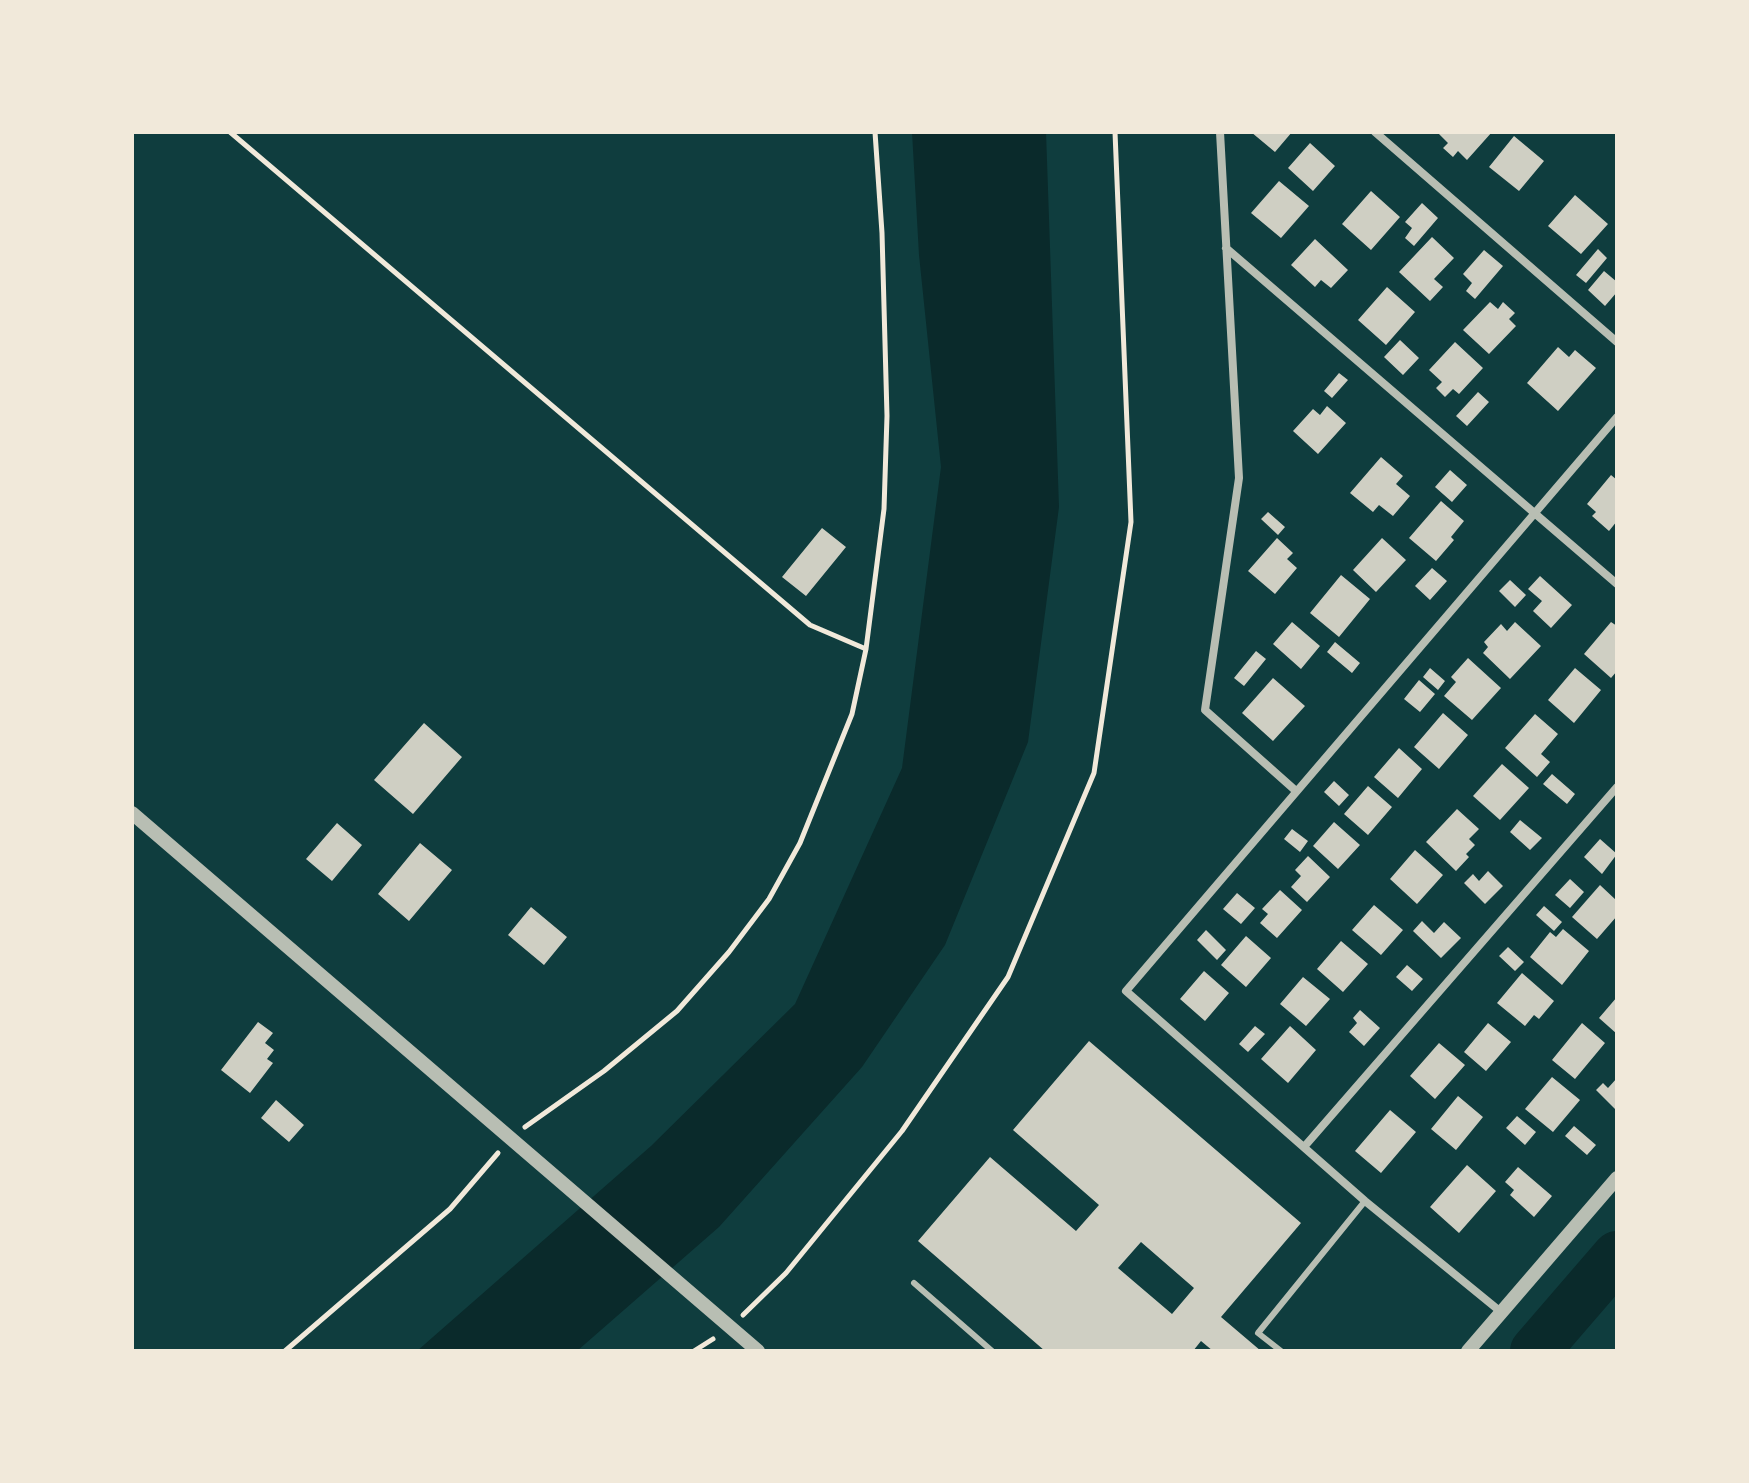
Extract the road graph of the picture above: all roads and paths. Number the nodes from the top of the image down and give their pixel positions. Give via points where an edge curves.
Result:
1 (230, 132) edge
2 (875, 132) edge
3 (1115, 132) edge
4 (1220, 132) edge
5 (1375, 132) edge
6 (1226, 248) junction
7 (1617, 342) edge
8 (1617, 417) edge
9 (1535, 511) junction
10 (1617, 584) edge
11 (866, 649) junction
12 (1617, 787) edge
13 (1296, 791) junction
14 (132, 813) edge
15 (514, 1141) junction
16 (1304, 1147) junction
17 (1617, 1178) edge
18 (1365, 1201) junction
19 (914, 1283) dead end
20 (1501, 1312) junction
21 (726, 1324) junction
22 (285, 1351) edge
23 (694, 1351) edge
24 (758, 1351) edge
25 (992, 1351) edge
26 (1281, 1351) edge
27 (1468, 1351) edge

1 - 11 path via 810,625
2 - 11 path via 887,416 884,509
3 - 21 path via 1131,522 1094,773 1008,977 902,1131 786,1273
4 - 6 street
5 - 7 street
6 - 9 street
6 - 13 street via 1239,478 1205,710
8 - 9 street
9 - 10 street
9 - 13 street
11 - 15 path via 852,714 800,843 769,899 677,1011
12 - 16 street
13 - 16 street via 1126,991
14 - 15 street
15 - 21 street
15 - 22 path via 450,1209
16 - 18 street
17 - 20 street
18 - 20 street
18 - 26 lane via 1258,1333
19 - 25 lane
20 - 27 street
21 - 23 path
21 - 24 street

